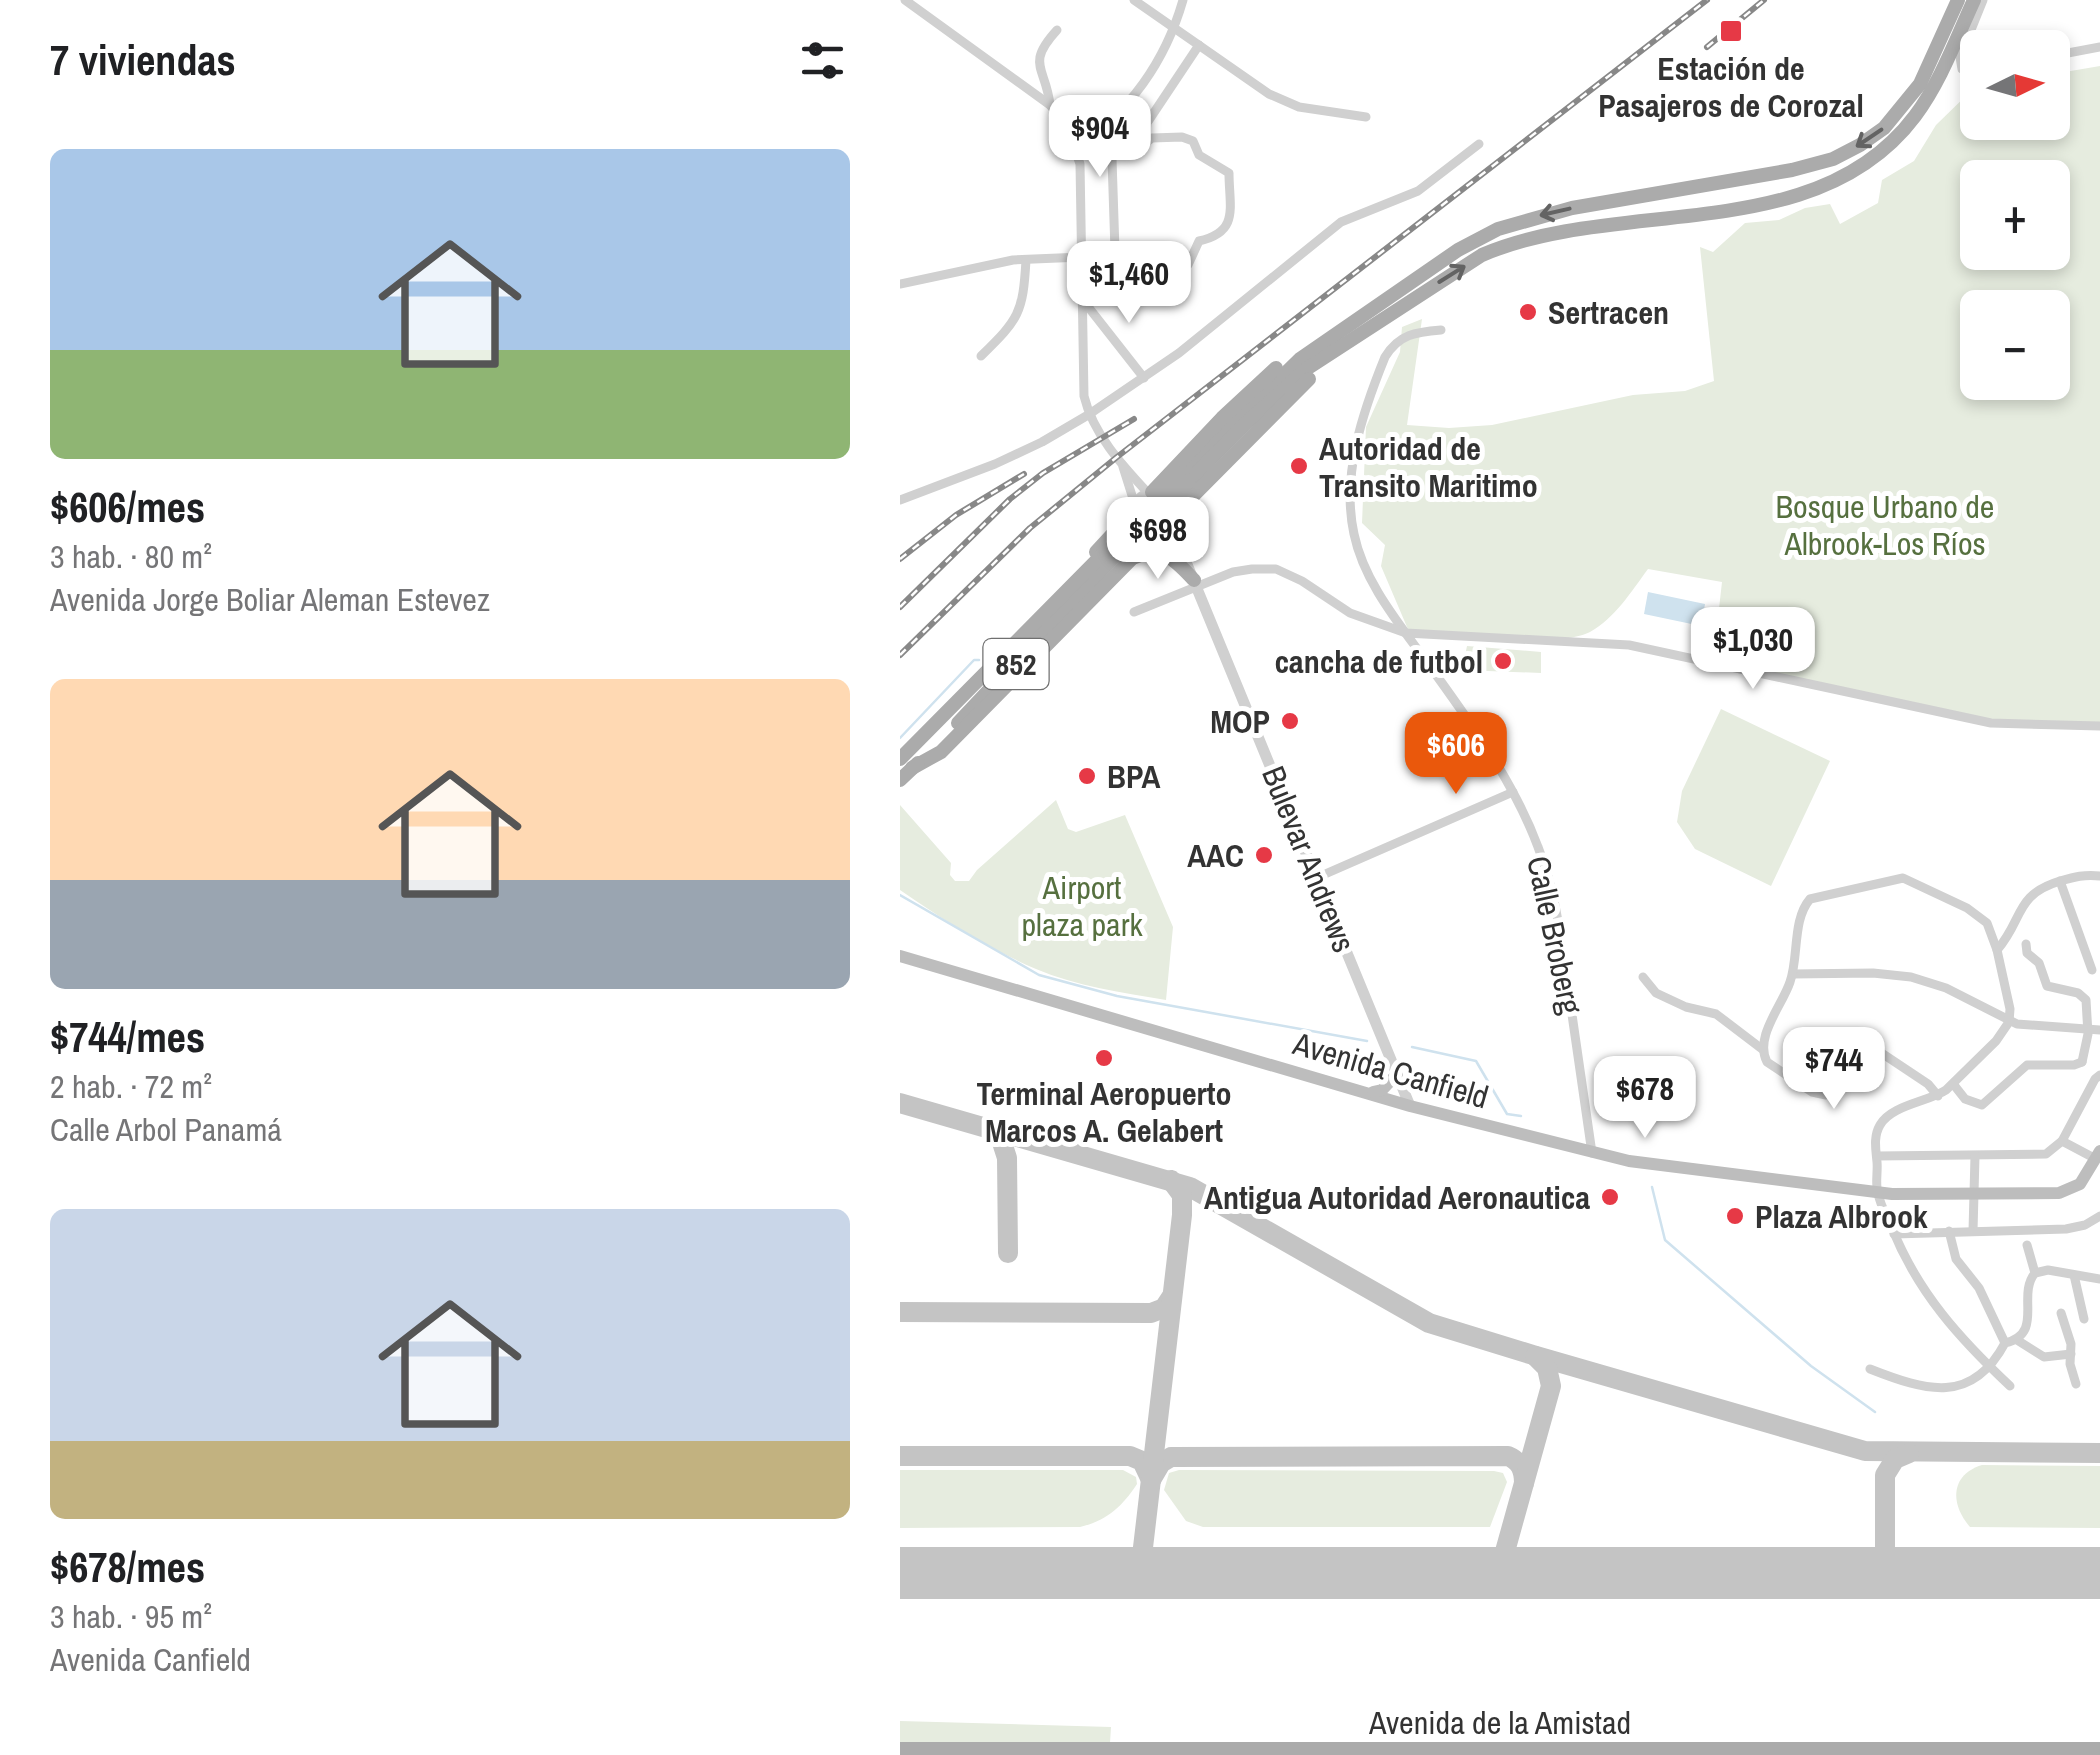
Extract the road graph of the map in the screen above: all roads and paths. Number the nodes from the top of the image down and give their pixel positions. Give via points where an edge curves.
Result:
1 (905, 0) edge
2 (1134, 0) edge
3 (1183, 0) edge
4 (1958, 0) edge
5 (1974, 0) edge
6 (1983, 0) edge
7 (1175, 28) junction
8 (1057, 30) dead end
9 (1971, 30) edge
10 (1199, 45) junction
11 (2100, 48) edge
12 (2070, 53) edge
13 (1050, 105) junction
14 (1366, 118) dead end
15 (1096, 133) junction
16 (1074, 142) junction
17 (1145, 142) junction
18 (1479, 144) dead end
19 (1110, 154) junction
20 (1082, 257) junction
21 (1026, 260) junction
22 (900, 284) edge
23 (1082, 298) junction
24 (1441, 330) dead end
25 (981, 356) dead end
26 (1144, 378) junction
27 (1088, 415) junction
28 (1122, 465) junction
29 (1189, 476) junction
30 (1150, 492) junction
31 (900, 500) edge
32 (1134, 509) junction
33 (1176, 516) junction
34 (1157, 535) junction
35 (1116, 555) junction
36 (1184, 556) junction
37 (1195, 584) junction
38 (1134, 612) dead end
39 (1406, 633) junction
40 (2100, 726) edge
41 (906, 763) edge
42 (900, 780) edge
43 (1513, 792) junction
44 (2100, 876) edge
45 (1316, 878) junction
46 (2060, 881) junction
47 (2026, 944) dead end
48 (1998, 950) junction
49 (900, 956) edge
50 (2092, 970) dead end
51 (1793, 974) junction
52 (1643, 977) dead end
53 (2009, 1022) junction
54 (2088, 1029) junction
55 (2100, 1030) edge
56 (1762, 1049) junction
57 (2082, 1062) junction
58 (1397, 1074) junction
59 (2097, 1077) edge
60 (1954, 1085) junction
61 (1374, 1092) junction
62 (1938, 1096) junction
63 (1410, 1106) junction
64 (2062, 1141) junction
65 (1592, 1153) junction
66 (1877, 1156) junction
67 (1975, 1156) junction
68 (2097, 1163) edge
69 (1877, 1192) junction
70 (1974, 1194) junction
71 (2100, 1216) edge
72 (1973, 1231) junction
73 (1948, 1232) junction
74 (1894, 1234) junction
75 (2027, 1246) dead end
76 (2035, 1272) junction
77 (2074, 1275) junction
78 (2100, 1280) edge
79 (2061, 1313) dead end
80 (2084, 1319) dead end
81 (2017, 1340) junction
82 (2005, 1343) junction
83 (2071, 1354) junction
84 (1991, 1368) junction
85 (1870, 1369) dead end
86 (2076, 1384) dead end
87 (2010, 1386) dead end
88 (2100, 1748) edge
89 (900, 1749) edge
90 (1638, 1752) edge

1 - 13 street
2 - 7 street
3 - 7 street
4 -> 29 main road via 1920,84 1884,128 1860,144 1792,170 1572,208 1498,228 1300,359
29 -> 5 main road via 1305,370 1482,255 1555,231 1781,200 1842,178 1893,142 1913,118
6 - 9 street
7 - 10 street
7 - 15 street via 1135,96
8 - 13 street via 1039,56
10 - 14 street via 1268,94 1300,107
10 - 17 street via 1147,123
11 - 12 street
13 - 16 street
15 - 16 street
15 - 19 street
16 - 20 street
17 - 19 street
17 - 19 street via 1187,138 1229,173 1226,229 1199,241 1188,266 1170,273 1115,251
18 - 26 street via 1418,190 1342,222
20 - 21 street
20 - 23 street
21 - 22 street
21 - 25 street via 1019,315
23 - 26 street
23 - 27 street
24 - 39 street, Calle Broberg via 1411,333 1392,346 1362,418 1352,478 1358,547
26 - 27 street
27 - 28 street
27 - 31 street via 995,464
28 - 30 street
28 - 32 street
29 - 30 main road
29 - 33 main road
29 - 35 main road, 852, bridge
30 - 32 street
30 - 33 street via 1171,500
32 - 34 street via 1138,527
32 - 35 main road
33 - 34 street
33 - 36 street, Bulevar Andrews
34 - 35 main road
34 - 36 street, Bulevar Andrews
35 - 37 main road via 1164,553
35 - 41 main road, 852 via 1009,671
35 - 41 main road, 852 via 935,725
36 - 37 street, Bulevar Andrews
37 - 38 street
37 - 39 street via 1246,569 1276,569 1350,614
37 - 45 street, Bulevar Andrews
39 - 40 street via 1628,645 1992,723
39 - 43 street, Calle Broberg
41 - 42 main road, 852
43 - 45 street
43 - 65 street, Calle Broberg via 1554,898
44 - 46 street
45 - 58 street, Bulevar Andrews
46 - 48 street via 2026,898
46 - 50 street
47 - 54 street via 2047,986 2085,998
48 - 51 street via 1974,911 1897,878 1810,899
48 - 53 street
49 - 61 main road, Avenida Canfield
51 - 53 street via 1912,977
51 - 56 street
52 - 56 street via 1656,993 1716,1014
53 - 54 street
53 - 60 street
54 - 55 street
54 - 57 street
56 - 62 street via 1771,1066 1817,1094 1834,1091 1858,1058 1876,1052
57 - 59 street
57 - 60 street via 2027,1065 1982,1105
58 - 61 main road
58 - 63 street, Bulevar Andrews
59 - 64 street
60 - 62 street
61 - 63 main road, Avenida Canfield
62 - 66 street via 1885,1118 1876,1134
63 - 65 main road, Avenida Canfield
64 - 67 street via 2041,1155
64 - 68 street
65 - 69 main road, Avenida Canfield
66 - 67 street
66 - 69 street
67 - 70 street
68 - 70 main road, Avenida Canfield via 2065,1192
69 - 70 main road, Avenida Canfield
69 - 74 street
70 - 72 street
71 - 72 street via 2066,1230
72 - 73 street
73 - 74 street
73 - 82 street via 1956,1259
74 - 84 street via 1934,1306
75 - 76 street
76 - 77 street
76 - 81 street via 2026,1290 2029,1321
77 - 78 street
77 - 80 street
79 - 83 street
81 - 82 street
81 - 83 street via 2044,1358
82 - 84 street
83 - 86 street
84 - 85 street via 1966,1384 1935,1387
84 - 87 street
88 - 90 main road, Avenida de la Amistad
89 - 90 main road, Avenida de la Amistad

